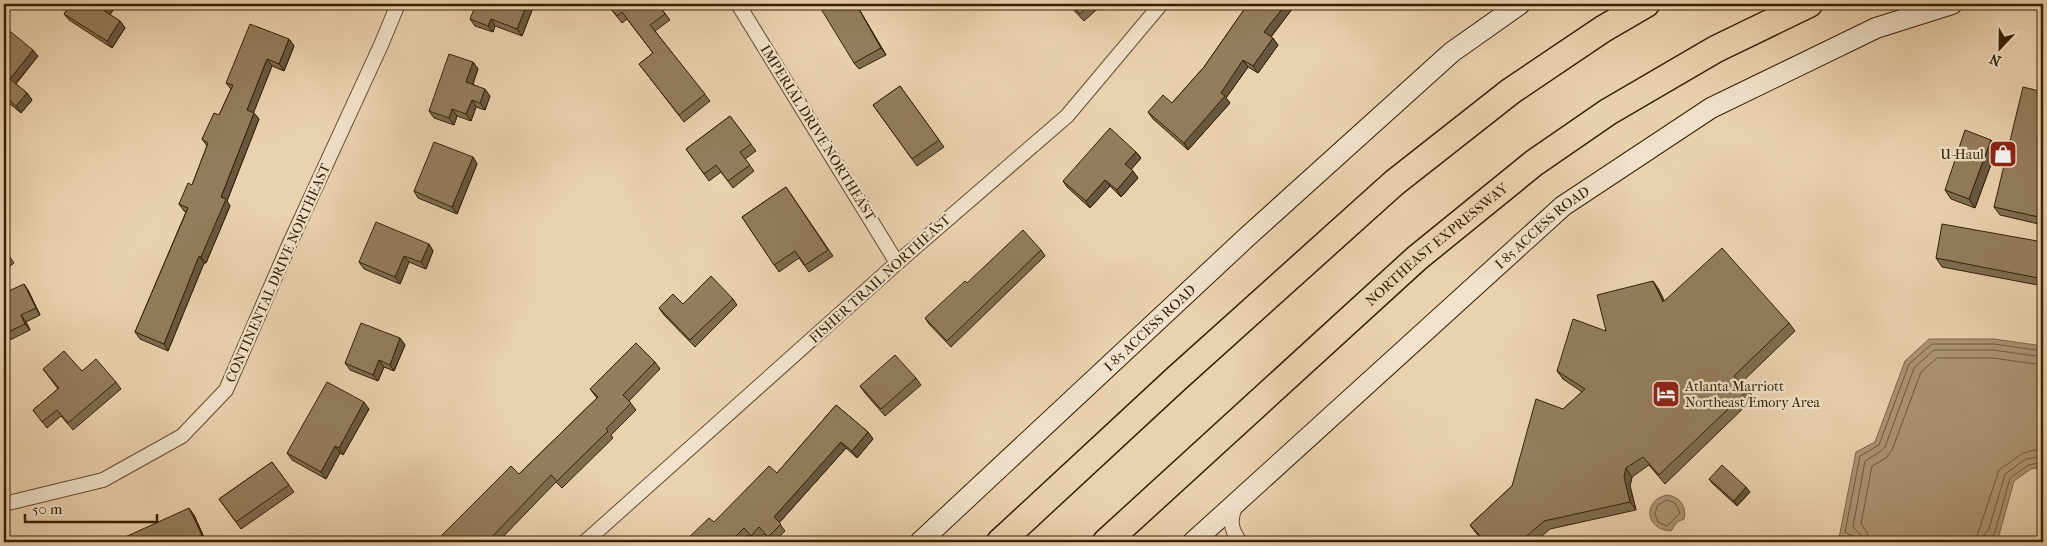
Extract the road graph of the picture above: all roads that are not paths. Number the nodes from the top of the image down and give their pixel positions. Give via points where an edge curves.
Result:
1 (398, 4) edge
2 (738, 4) edge
3 (1161, 4) edge
4 (1520, 4) edge
5 (1646, 4) edge
6 (1809, 4) edge
7 (1952, 4) edge
8 (897, 262) junction
9 (1239, 500) junction
10 (4, 504) edge
11 (585, 542) edge
12 (920, 542) edge
13 (1000, 542) edge
14 (1106, 542) edge
15 (1193, 542) edge
16 (1240, 542) edge

1 - 10 street, CONTINENTAL DRIVE NORTHEAST via 226,390 182,436 103,480
2 - 8 street, IMPERIAL DRIVE NORTHEAST
3 - 8 street, FISHER TRAIL NORTHEAST via 1067,116
4 - 12 main road, I-85 ACCESS ROAD via 1452,52 1248,236
5 - 13 highway via 1511,91 1394,183
6 - 14 highway, NORTHEAST EXPRESSWAY via 1707,54 1608,112 1534,163 1417,258
7 - 9 main road, I-85 ACCESS ROAD via 1876,28 1711,108 1562,206
8 - 11 street, FISHER TRAIL NORTHEAST
9 - 15 main road, I-85 ACCESS ROAD
9 - 16 street via 1231,522 1234,535

